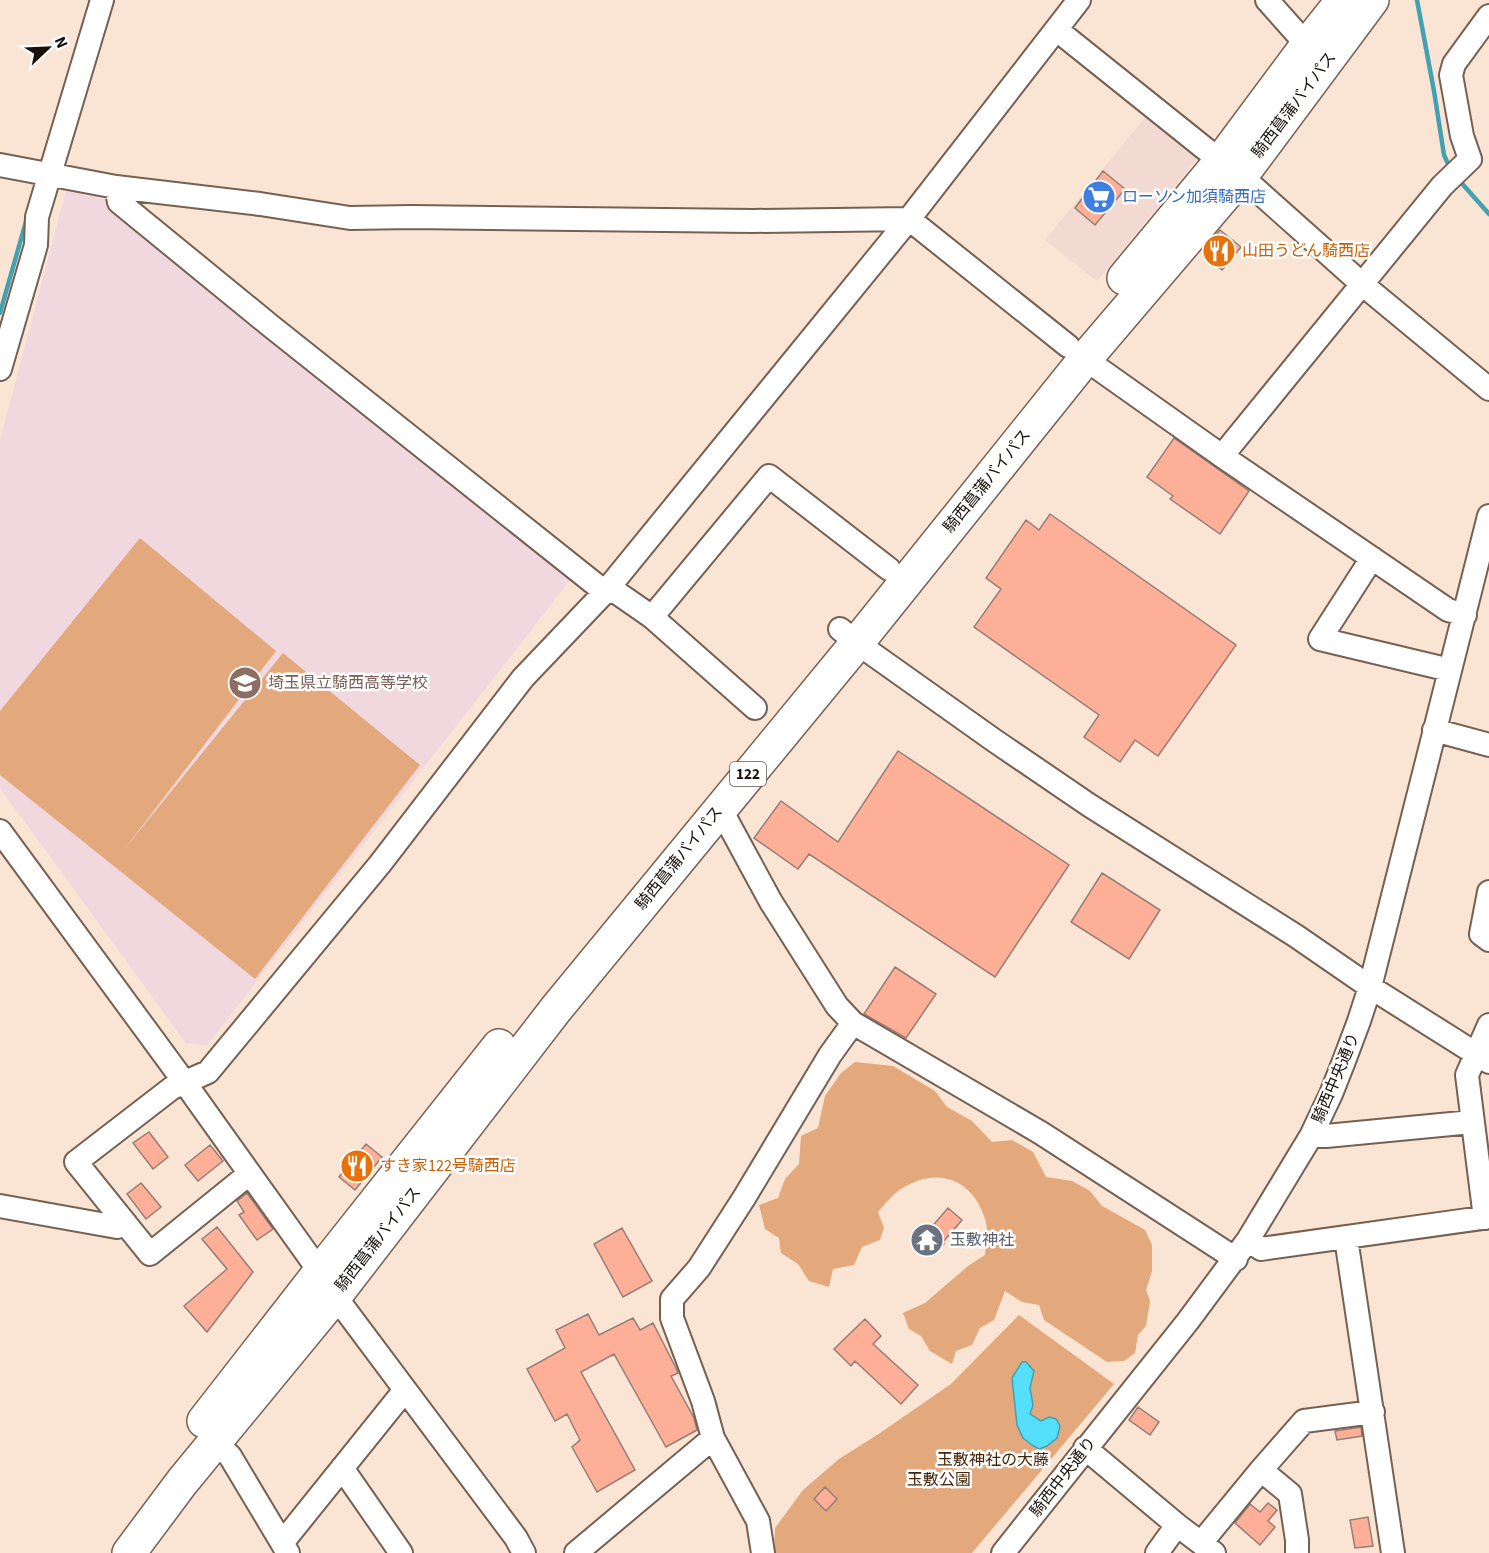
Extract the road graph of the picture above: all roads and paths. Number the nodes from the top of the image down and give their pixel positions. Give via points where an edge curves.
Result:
1 (102, 0) edge
2 (1079, 0) edge
3 (1267, 0) edge
4 (1343, 0) edge
5 (1372, 0) edge
6 (1489, 16) edge
7 (1057, 30) junction
8 (1308, 44) junction
9 (0, 165) edge
10 (1231, 168) junction
11 (49, 174) junction
12 (116, 187) junction
13 (909, 219) junction
14 (1362, 284) junction
15 (1076, 353) junction
16 (0, 369) edge
17 (1489, 389) edge
18 (1222, 456) junction
19 (1489, 516) edge
20 (1372, 558) junction
21 (889, 569) junction
22 (605, 592) junction
23 (1464, 615) junction
24 (652, 617) junction
25 (848, 636) junction
26 (1450, 669) junction
27 (754, 708) dead end
28 (1434, 730) junction
29 (1489, 745) edge
30 (720, 808) junction
31 (0, 831) edge
32 (1489, 892) edge
33 (1489, 940) edge
34 (1370, 987) junction
35 (853, 1023) junction
36 (1489, 1025) edge
37 (1483, 1057) edge
38 (185, 1083) junction
39 (1472, 1122) junction
40 (1311, 1136) junction
41 (249, 1174) junction
42 (0, 1206) edge
43 (1487, 1217) edge
44 (126, 1224) junction
45 (1346, 1238) junction
46 (1242, 1249) junction
47 (327, 1284) junction
48 (405, 1390) junction
49 (1373, 1412) junction
50 (713, 1438) junction
51 (215, 1442) junction
52 (1085, 1448) junction
53 (342, 1468) junction
54 (1261, 1470) junction
55 (1177, 1525) junction
56 (285, 1548) edge
57 (1208, 1548) edge
58 (103, 1553) edge
59 (129, 1553) edge
60 (401, 1553) edge
61 (524, 1553) edge
62 (576, 1553) edge
63 (763, 1553) edge
64 (1003, 1553) edge
65 (1157, 1553) edge
66 (1298, 1553) edge
67 (1393, 1553) edge

1 - 11 street
2 - 7 street
3 - 8 street
4 - 8 highway, 騎西菖蒲バイパス / 122
5 - 10 highway, 騎西菖蒲バイパス / 122
6 - 14 street via 1454,64 1451,75 1470,159 1447,181
7 - 10 street
7 - 13 street
8 - 10 highway, 騎西菖蒲バイパス / 122
9 - 11 street
10 - 14 street
10 - 15 highway, 騎西菖蒲バイパス / 122
11 - 12 street
11 - 16 street via 37,217 36,245
12 - 13 street via 350,218
12 - 22 street via 119,202
13 - 15 street
13 - 22 street
14 - 17 street
14 - 18 street
15 - 18 street
15 - 21 highway, 騎西菖蒲バイパス / 122
15 - 25 highway, 騎西菖蒲バイパス / 122
18 - 20 street
19 - 23 street, 騎西中央通り
20 - 23 street via 1448,610
20 - 26 street via 1320,639
21 - 24 street via 769,476
21 - 25 highway, 騎西菖蒲バイパス / 122
22 - 24 street via 616,592
22 - 38 street via 523,678 380,864 208,1072
23 - 26 street, 騎西中央通り
24 - 27 street
25 - 30 highway, 騎西菖蒲バイパス / 122
25 - 34 street via 1089,805
25 - 47 highway, 騎西菖蒲バイパス / 122 via 765,718 548,984
26 - 28 street, 騎西中央通り
28 - 29 street
28 - 34 street, 騎西中央通り
30 - 35 street via 771,902 837,1006
30 - 47 highway, 騎西菖蒲バイパス / 122
31 - 38 street
32 - 33 street via 1481,934
34 - 37 street
34 - 40 street, 騎西中央通り via 1331,1094
35 - 46 street
35 - 50 street via 699,1268 672,1299 672,1318
36 - 37 street
37 - 39 street via 1467,1075
38 - 41 street
38 - 44 street via 172,1088 76,1162
39 - 40 street
39 - 43 street
40 - 46 street, 騎西中央通り
41 - 44 street via 150,1254
41 - 47 street
42 - 44 street via 117,1227
43 - 45 street
45 - 46 street
45 - 49 street
46 - 52 street, 騎西中央通り
47 - 48 street
47 - 51 highway, 騎西菖蒲バイパス / 122
47 - 58 highway, 騎西菖蒲バイパス / 122
48 - 53 street
48 - 61 street
49 - 54 street via 1304,1421
49 - 67 street
50 - 62 street
50 - 63 street via 758,1521
51 - 56 street via 230,1456
51 - 59 highway, 騎西菖蒲バイパス / 122
52 - 55 street
52 - 64 street, 騎西中央通り
53 - 56 street
53 - 60 street
54 - 57 street
54 - 66 street via 1290,1494
55 - 57 street
55 - 65 street

